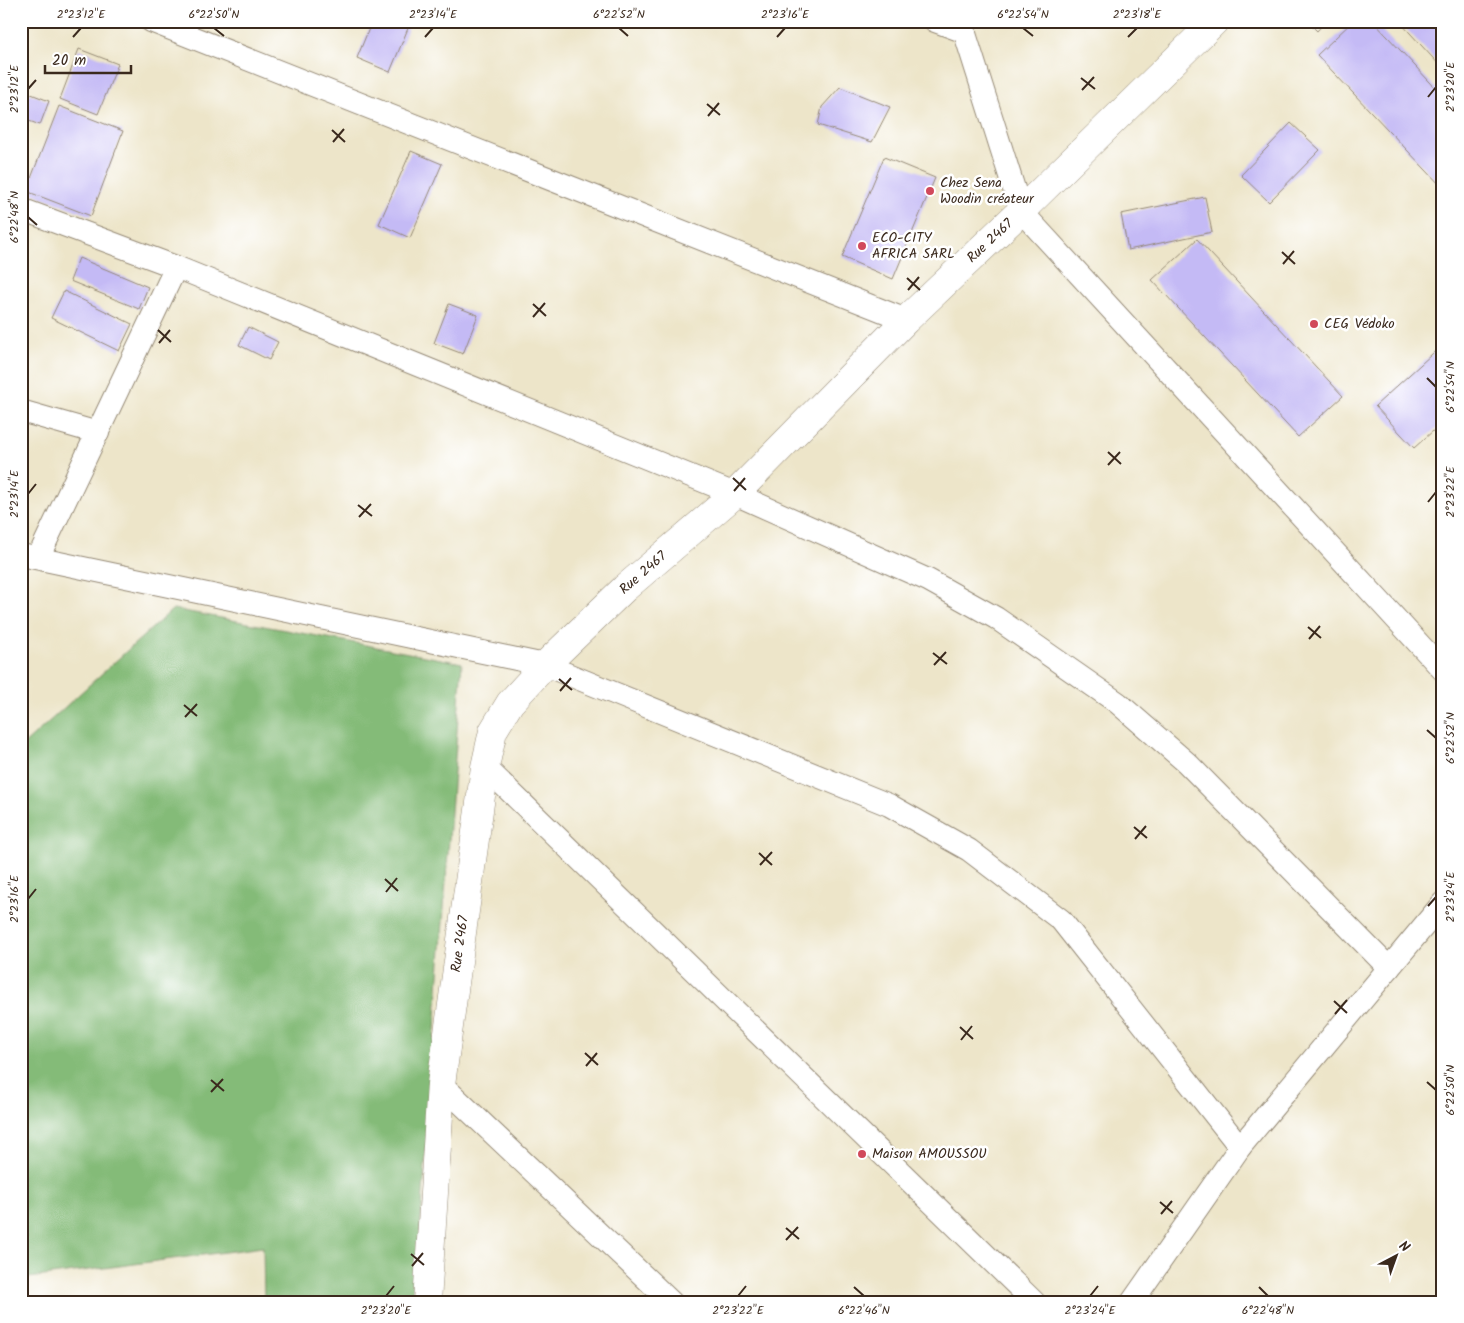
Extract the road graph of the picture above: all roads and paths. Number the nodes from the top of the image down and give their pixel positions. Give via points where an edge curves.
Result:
1 (151, 21) edge
2 (935, 21) edge
3 (1215, 21) edge
4 (963, 27) edge
5 (21, 209) edge
6 (1021, 211) junction
7 (176, 267) junction
8 (906, 320) junction
9 (21, 411) edge
10 (98, 433) junction
11 (735, 494) junction
12 (30, 557) edge
13 (545, 665) junction
14 (1443, 670) edge
15 (485, 767) junction
16 (1443, 903) edge
17 (1389, 968) junction
18 (441, 1084) junction
19 (1240, 1147) junction
20 (428, 1302) edge
21 (670, 1302) edge
22 (1034, 1302) edge
23 (1132, 1302) edge

1 - 8 street
2 - 4 street
3 - 6 street, Rue 2467
4 - 6 street
5 - 7 street
6 - 8 street, Rue 2467
6 - 14 street
7 - 10 street
7 - 11 street
8 - 11 street, Rue 2467
9 - 10 street
10 - 12 street
11 - 13 street, Rue 2467 via 625,588
11 - 17 street via 928,580 996,618 1118,703 1187,763
12 - 13 street
13 - 15 street, Rue 2467 via 510,703 493,731
13 - 19 street via 888,805 969,850 1061,920
15 - 18 street, Rue 2467
15 - 22 street
16 - 17 street
17 - 19 street
18 - 20 street, Rue 2467
18 - 21 street
19 - 23 street

